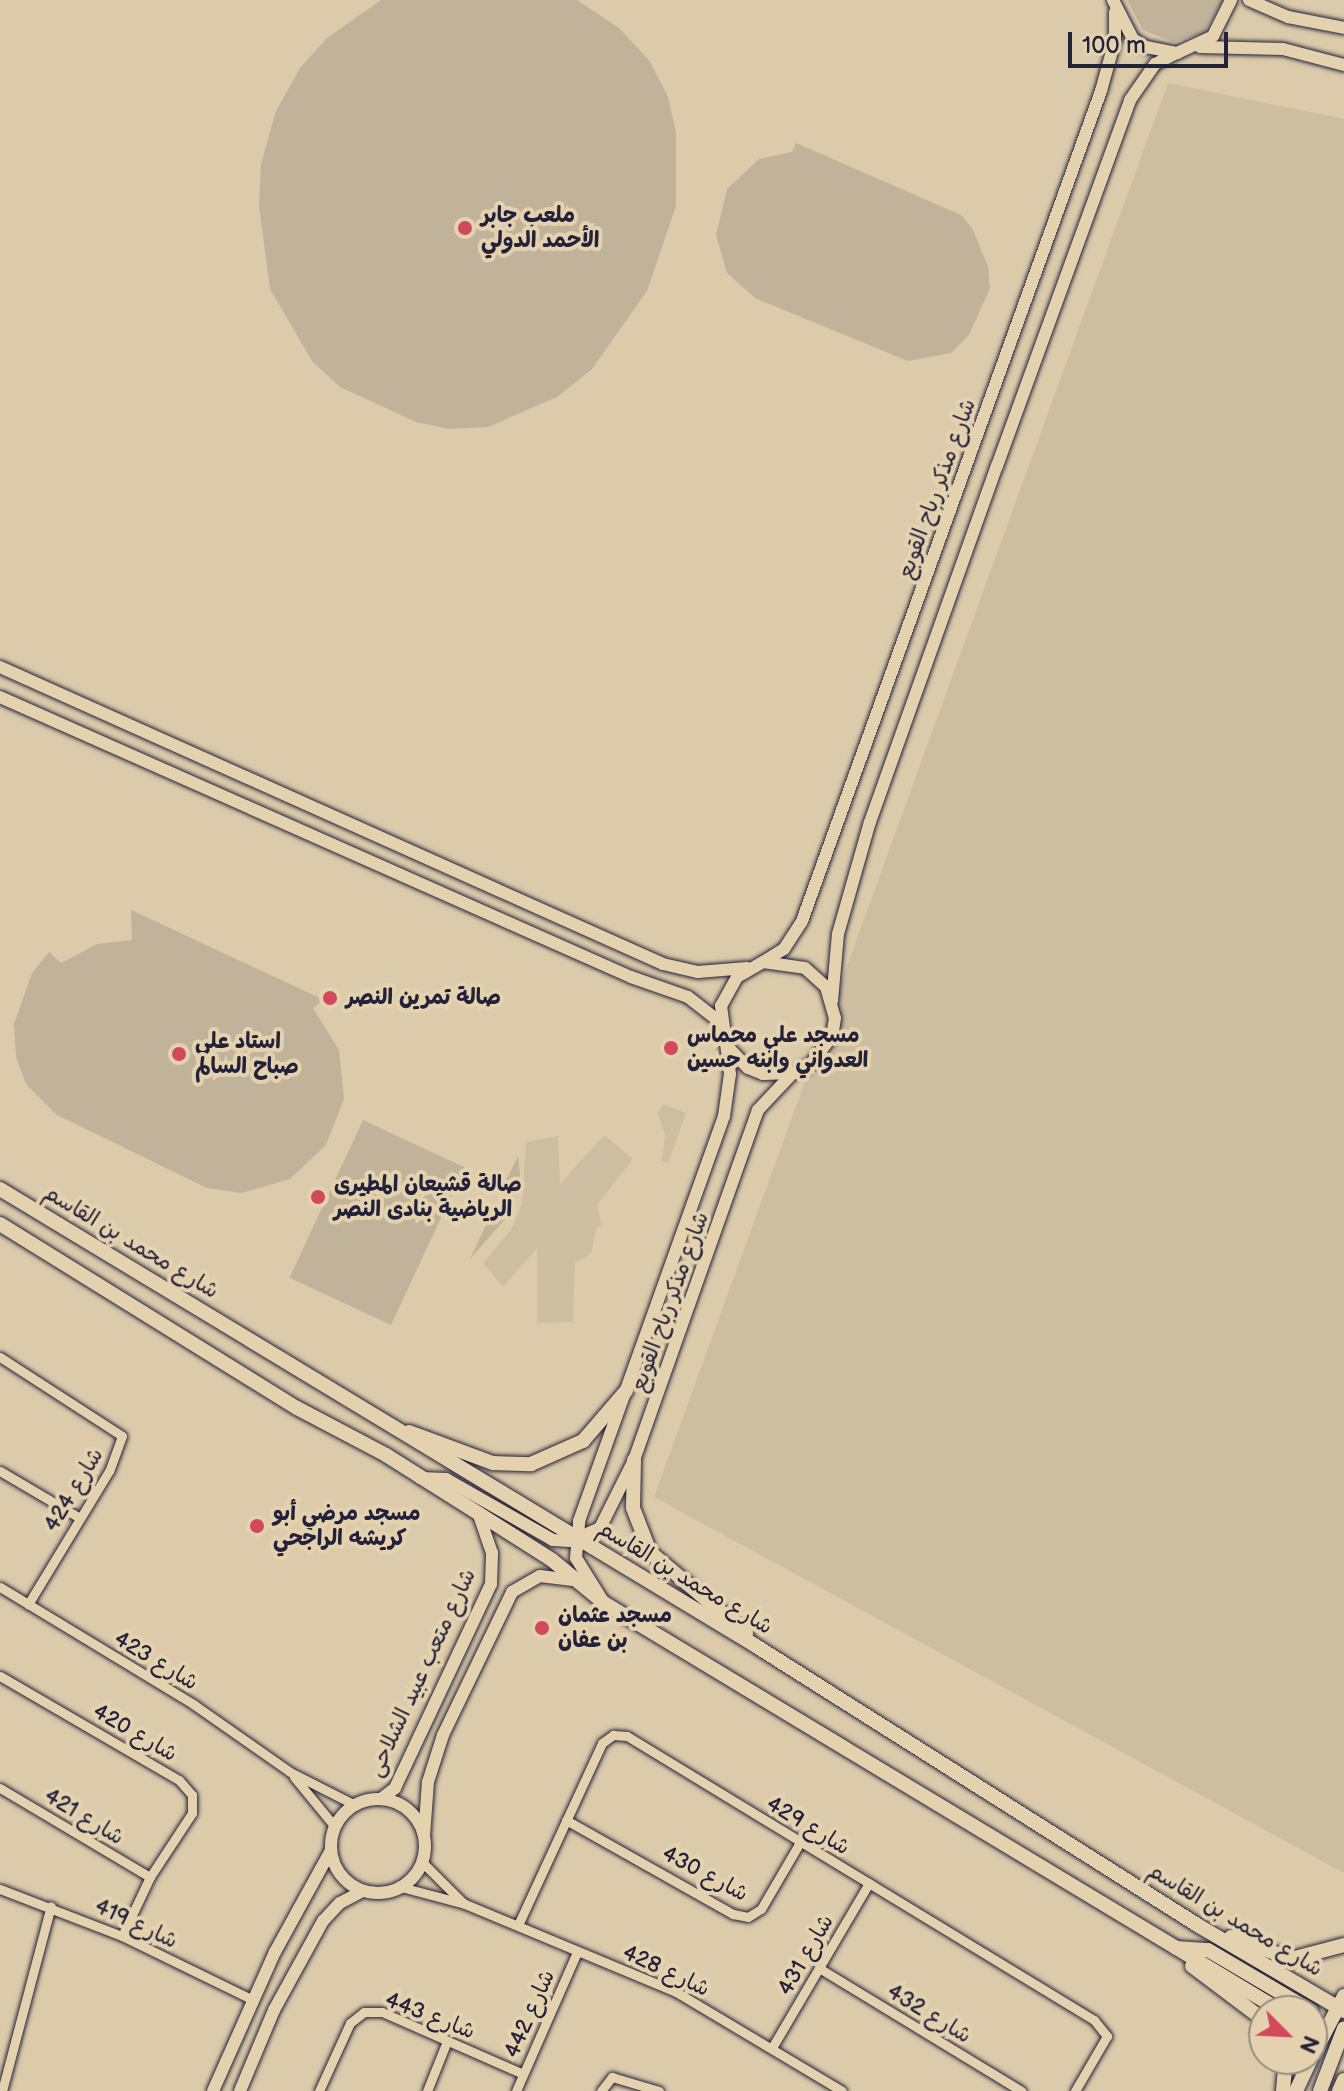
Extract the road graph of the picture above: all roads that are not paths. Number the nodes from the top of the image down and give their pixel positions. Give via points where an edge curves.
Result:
1 (1231, 0) edge
2 (1249, 0) edge
3 (1114, 6) edge
4 (1344, 28) edge
5 (1197, 48) junction
6 (1177, 53) junction
7 (1344, 65) edge
8 (0, 667) edge
9 (0, 697) edge
10 (187, 751) junction
11 (177, 777) junction
12 (763, 962) junction
13 (750, 967) junction
14 (832, 1001) junction
15 (720, 1022) junction
16 (727, 1046) junction
17 (794, 1073) junction
18 (0, 1189) edge
19 (0, 1224) edge
20 (0, 1357) edge
21 (626, 1391) junction
22 (400, 1431) junction
23 (634, 1460) junction
24 (0, 1471) edge
25 (419, 1478) junction
26 (479, 1516) junction
27 (78, 1517) junction
28 (577, 1539) junction
29 (573, 1580) junction
30 (491, 1584) junction
31 (0, 1587) edge
32 (512, 1592) junction
33 (604, 1603) junction
34 (28, 1604) junction
35 (756, 1646) junction
36 (0, 1676) edge
37 (290, 1772) junction
38 (0, 1788) edge
39 (381, 1799) junction
40 (355, 1805) junction
41 (566, 1820) junction
42 (335, 1827) junction
43 (424, 1836) junction
44 (799, 1844) junction
45 (331, 1850) junction
46 (422, 1862) junction
47 (150, 1877) junction
48 (869, 1883) junction
49 (401, 1887) junction
50 (0, 1889) edge
51 (363, 1891) junction
52 (465, 1904) junction
53 (51, 1906) junction
54 (518, 1925) junction
55 (1199, 1926) junction
56 (1147, 1933) junction
57 (122, 1936) junction
58 (1344, 1945) edge
59 (1175, 1948) junction
60 (577, 1952) junction
61 (819, 1968) junction
62 (1254, 1995) edge
63 (1285, 1995) edge
64 (253, 2000) junction
65 (1248, 2008) edge
66 (1342, 2027) edge
67 (447, 2041) junction
68 (773, 2046) junction
69 (523, 2074) junction
70 (1344, 2080) edge
71 (836, 2089) edge
72 (2, 2091) edge
73 (213, 2091) edge
74 (240, 2091) edge
75 (319, 2091) edge
76 (427, 2091) edge
77 (516, 2091) edge
78 (601, 2091) edge
79 (659, 2091) edge
80 (1021, 2091) edge
81 (1075, 2091) edge
82 (1320, 2091) edge
83 (1339, 2091) edge

1 - 5 street via 1225,20
2 - 4 street via 1288,17
3 - 6 street via 1122,27 1146,47
3 - 12 street, شارع مذكر رباح القوبع via 1115,40 1091,120 802,921 784,949
5 - 6 street
5 - 7 street via 1283,49
6 - 14 street via 1155,64 1140,80 1056,304 878,797 838,934
8 - 10 street
9 - 11 street
10 - 11 street
10 - 13 street via 663,964 698,972
11 - 15 street via 688,997
12 - 13 street
12 - 14 street via 805,968
13 - 15 street via 727,990
14 - 17 street via 832,1036 810,1065
15 - 16 street
16 - 17 street via 748,1068 778,1076
16 - 21 street, شارع مذكر رباح القوبع via 724,1116
17 - 23 street, شارع مذكر رباح القوبع via 758,1110
18 - 22 main road, شارع محمد بن القاسم
19 - 25 main road
20 - 27 street, شارع 424 via 122,1436 109,1471
21 - 22 main road via 583,1441 531,1464 493,1463 430,1437
21 - 28 street, شارع مذكر رباح القوبع via 585,1499
22 - 28 main road, شارع محمد بن القاسم
23 - 28 street, شارع مذكر رباح القوبع via 605,1521 594,1534
23 - 35 main road via 633,1508 650,1552
24 - 27 street
25 - 26 main road
25 - 28 street via 446,1479 553,1540
26 - 29 main road
26 - 30 street, شارع متعب عبيد الشلاحى via 492,1553
27 - 34 street, شارع 424
28 - 33 street, شارع مذكر رباح القوبع via 578,1564
28 - 35 main road, شارع محمد بن القاسم
29 - 32 street via 540,1576
29 - 33 main road
30 - 32 street via 505,1580
30 - 39 street, شارع متعب عبيد الشلاحى via 395,1788
31 - 34 street, شارع 423
32 - 43 street, شارع متعب عبيد الشلاحى via 443,1735 428,1782
33 - 56 main road
34 - 37 street, شارع 423 via 193,1704
35 - 55 main road, شارع محمد بن القاسم
36 - 47 street, شارع 420 via 179,1780 192,1795 192,1813
37 - 40 street, شارع 423
37 - 42 street, شارع 423
38 - 47 street, شارع 421
39 - 40 street
39 - 43 street via 410,1811
40 - 42 street
41 - 44 street, شارع 430 via 733,1914 748,1917 761,1909
41 - 44 street, شارع 429 via 602,1743 613,1735 663,1756
41 - 54 street, شارع 429
42 - 45 street
43 - 46 street
44 - 48 street, شارع 429
45 - 51 street via 341,1875
45 - 64 street
46 - 49 street
46 - 52 street, شارع 428
47 - 57 street, شارع 420
48 - 61 street, شارع 431
48 - 81 street, شارع 429 via 1094,2020 1107,2036
49 - 51 street
49 - 52 street, شارع 428
50 - 53 street, شارع 419
51 - 74 street via 340,1903 323,1921 274,2010
52 - 54 street, شارع 428
53 - 57 street, شارع 419
53 - 72 street
54 - 60 street, شارع 428
55 - 58 main road via 1291,1959
55 - 66 main road, شارع محمد بن القاسم
56 - 59 main road
56 - 65 main road
57 - 64 street, شارع 419
59 - 62 main road
59 - 63 main road via 1208,1950
60 - 68 street, شارع 428 via 676,1992
60 - 69 street, شارع 442
61 - 68 street, شارع 431
61 - 80 street, شارع 432
64 - 73 street
66 - 82 main road
67 - 69 street, شارع 443
67 - 75 street, شارع 443 via 382,2012 364,2012 350,2023
67 - 76 street
68 - 71 street, شارع 428
69 - 77 street, شارع 442
70 - 83 main road
78 - 79 street via 612,2077

